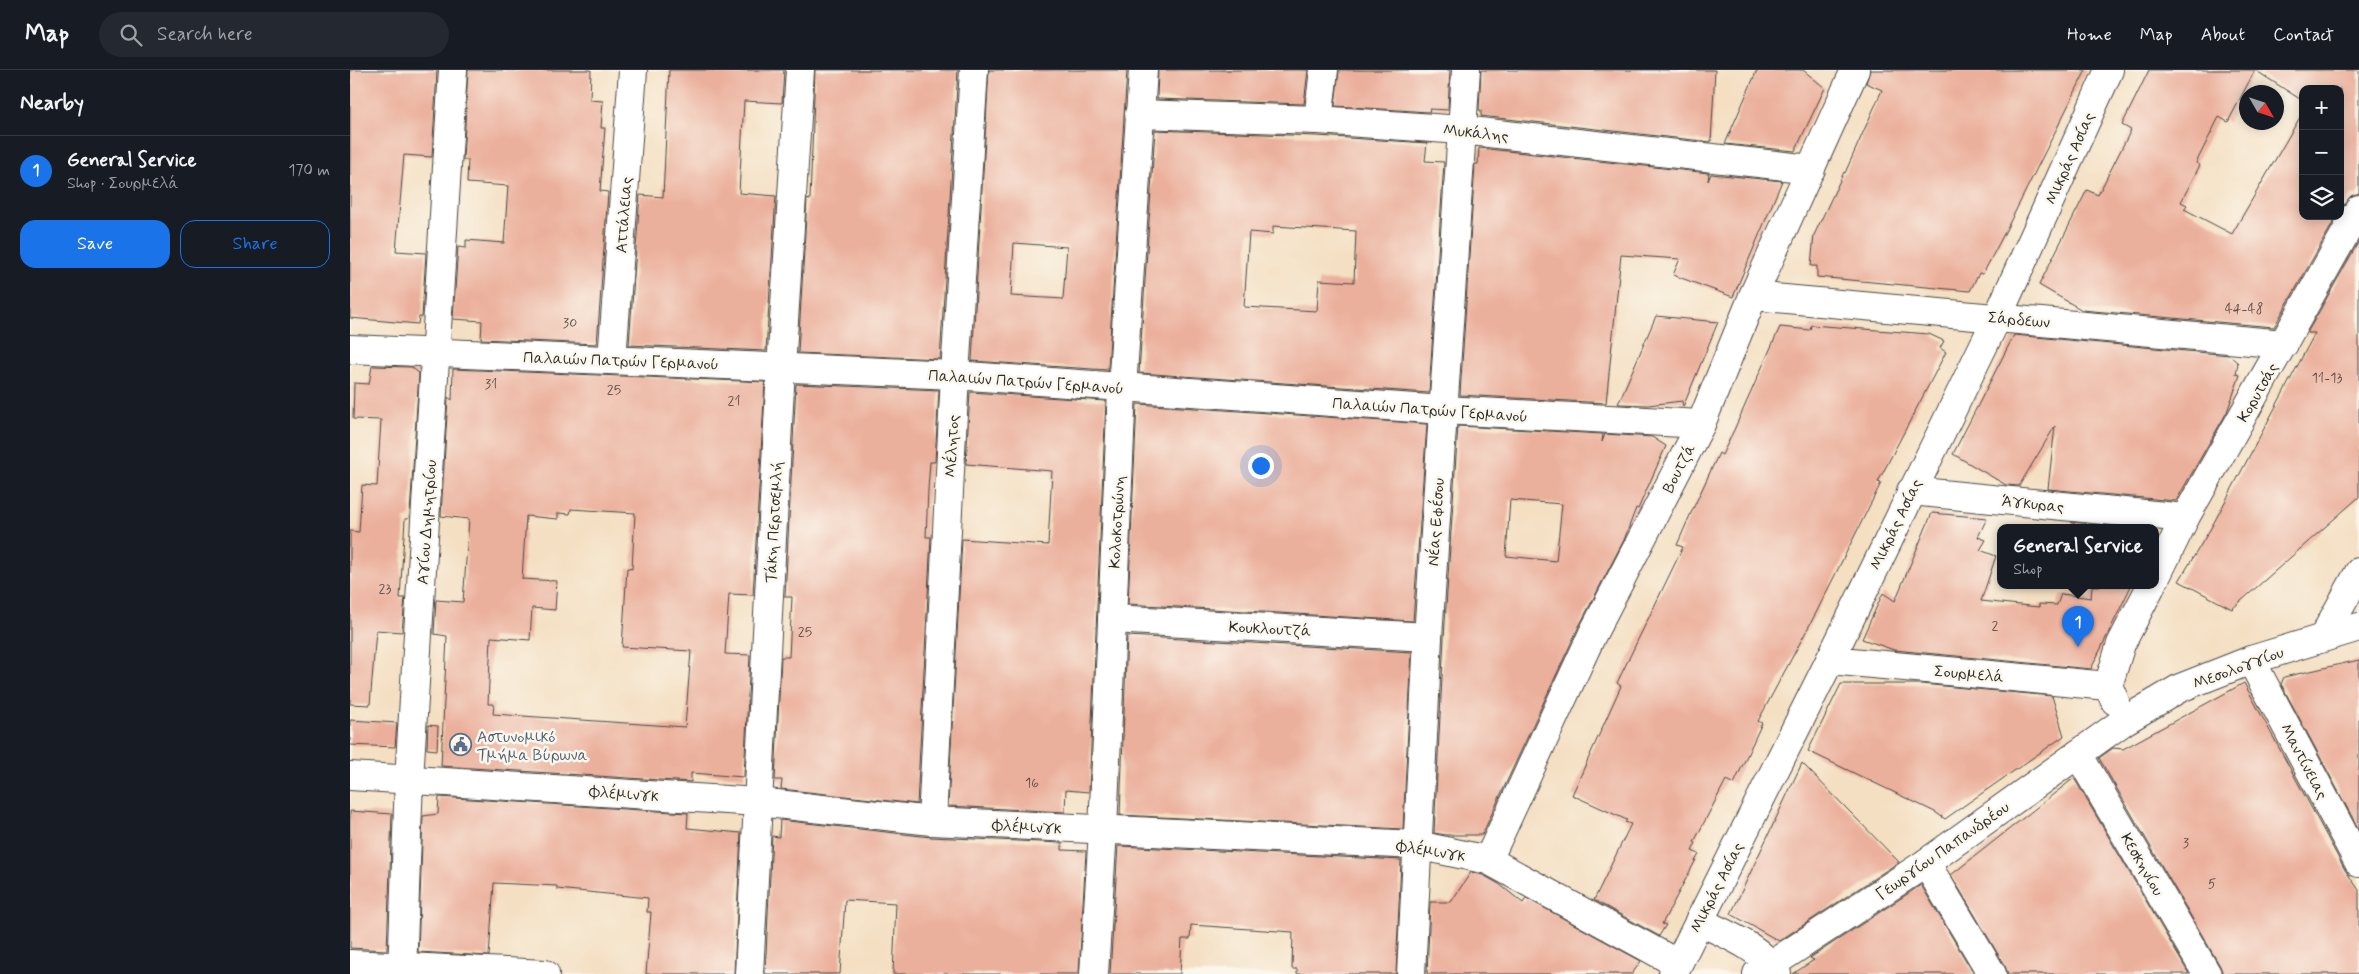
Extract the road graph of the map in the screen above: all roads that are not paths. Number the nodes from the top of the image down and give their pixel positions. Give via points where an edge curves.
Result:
1 (453, 70) edge
2 (633, 70) edge
3 (800, 70) edge
4 (974, 70) edge
5 (1143, 70) edge
6 (1324, 70) edge
7 (1466, 70) edge
8 (1855, 70) edge
9 (2109, 70) edge
10 (1139, 114) junction
11 (1318, 120) junction
12 (1462, 130) junction
13 (1811, 169) junction
14 (2359, 209) edge
15 (1753, 296) junction
16 (1998, 316) junction
17 (2284, 344) junction
18 (350, 349) edge
19 (437, 353) junction
20 (612, 360) junction
21 (781, 368) junction
22 (955, 375) junction
23 (1122, 389) junction
24 (1443, 410) junction
25 (1700, 424) junction
26 (1911, 491) junction
27 (2185, 518) junction
28 (2159, 570) edge
29 (2359, 572) edge
30 (2149, 589) edge
31 (1112, 619) junction
32 (2359, 627) edge
33 (2324, 636) junction
34 (1428, 637) junction
35 (1830, 660) junction
36 (2251, 660) junction
37 (2108, 686) junction
38 (2124, 721) junction
39 (2078, 754) junction
40 (350, 776) edge
41 (409, 779) junction
42 (758, 802) junction
43 (932, 822) junction
44 (1103, 830) junction
45 (1417, 845) junction
46 (1488, 860) junction
47 (1926, 863) junction
48 (2359, 863) edge
49 (1699, 921) junction
50 (350, 964) edge
51 (1676, 969) edge
52 (402, 970) edge
53 (1769, 971) edge
54 (545, 974) edge
55 (749, 974) edge
56 (1094, 974) edge
57 (1411, 974) edge
58 (1992, 974) edge
59 (2207, 974) edge

1 - 19 street, Αγίου Δημητρίου
2 - 20 street, Αττάλειας
3 - 21 street, Τάκη Περτσεμλή
4 - 22 street, Μέλητος
5 - 10 street, Κολοκοτρώνη
6 - 11 street
7 - 12 street, Νέας Εφέσου
8 - 13 street, Βουτζά
9 - 16 street, Μικράς Ασίας
10 - 11 street, Μυκάλης
10 - 23 street, Κολοκοτρώνη
11 - 12 street, Μυκάλης
12 - 13 street, Μυκάλης
12 - 24 street, Νέας Εφέσου
13 - 15 street, Βουτζά
14 - 17 street, Κορυτσάς
15 - 16 street, Σάρδεων
15 - 25 street, Βουτζά
16 - 17 street, Σάρδεων
16 - 26 street, Μικράς Ασίας
17 - 27 street, Κορυτσάς
18 - 19 street, Παλαιών Πατρών Γερμανού
19 - 20 street, Παλαιών Πατρών Γερμανού
19 - 41 street, Αγίου Δημητρίου
20 - 21 street, Παλαιών Πατρών Γερμανού
21 - 22 street, Παλαιών Πατρών Γερμανού
21 - 42 street, Τάκη Περτσεμλή
22 - 23 street, Παλαιών Πατρών Γερμανού
22 - 43 street, Μέλητος
23 - 24 street, Παλαιών Πατρών Γερμανού
23 - 31 street, Κολοκοτρώνη
24 - 25 street, Παλαιών Πατρών Γερμανού
24 - 34 street, Νέας Εφέσου
25 - 46 street, Βουτζά via 1592,635
26 - 27 street, Άγκυρας
26 - 35 street, Μικράς Ασίας
27 - 28 street, Κορυτσάς
29 - 33 street
30 - 37 street via 2121,644
31 - 34 street, Κουκλουτζά
31 - 44 street, Κολοκοτρώνη
32 - 33 street, Μεσολογγίου
33 - 36 street, Μεσολογγίου
34 - 45 street, Νέας Εφέσου
35 - 37 street, Σουρμελά
35 - 49 street, Μικράς Ασίας
36 - 38 street, Μεσολογγίου via 2180,688
36 - 48 street, Μαντίνειας
37 - 38 street
38 - 39 street, Γεωργίου Παπανδρέου
39 - 47 street, Γεωργίου Παπανδρέου
39 - 59 street, Κεσκηνίου
40 - 41 street, Φλέμινγκ
41 - 42 street, Φλέμινγκ
41 - 52 street, Αγίου Δημητρίου
42 - 43 street, Φλέμινγκ
42 - 55 street, Τάκη Περτσεμλή
43 - 44 street, Φλέμινγκ
44 - 45 street, Φλέμινγκ
44 - 56 street, Κολοκοτρώνη
45 - 46 street, Φλέμινγκ
45 - 57 street, Νέας Εφέσου
46 - 51 street, Φλέμινγκ
47 - 53 street, Γεωργίου Παπανδρέου
47 - 58 street
49 - 51 street, Μικράς Ασίας
49 - 53 street via 1759,952
50 - 52 street
52 - 54 street

